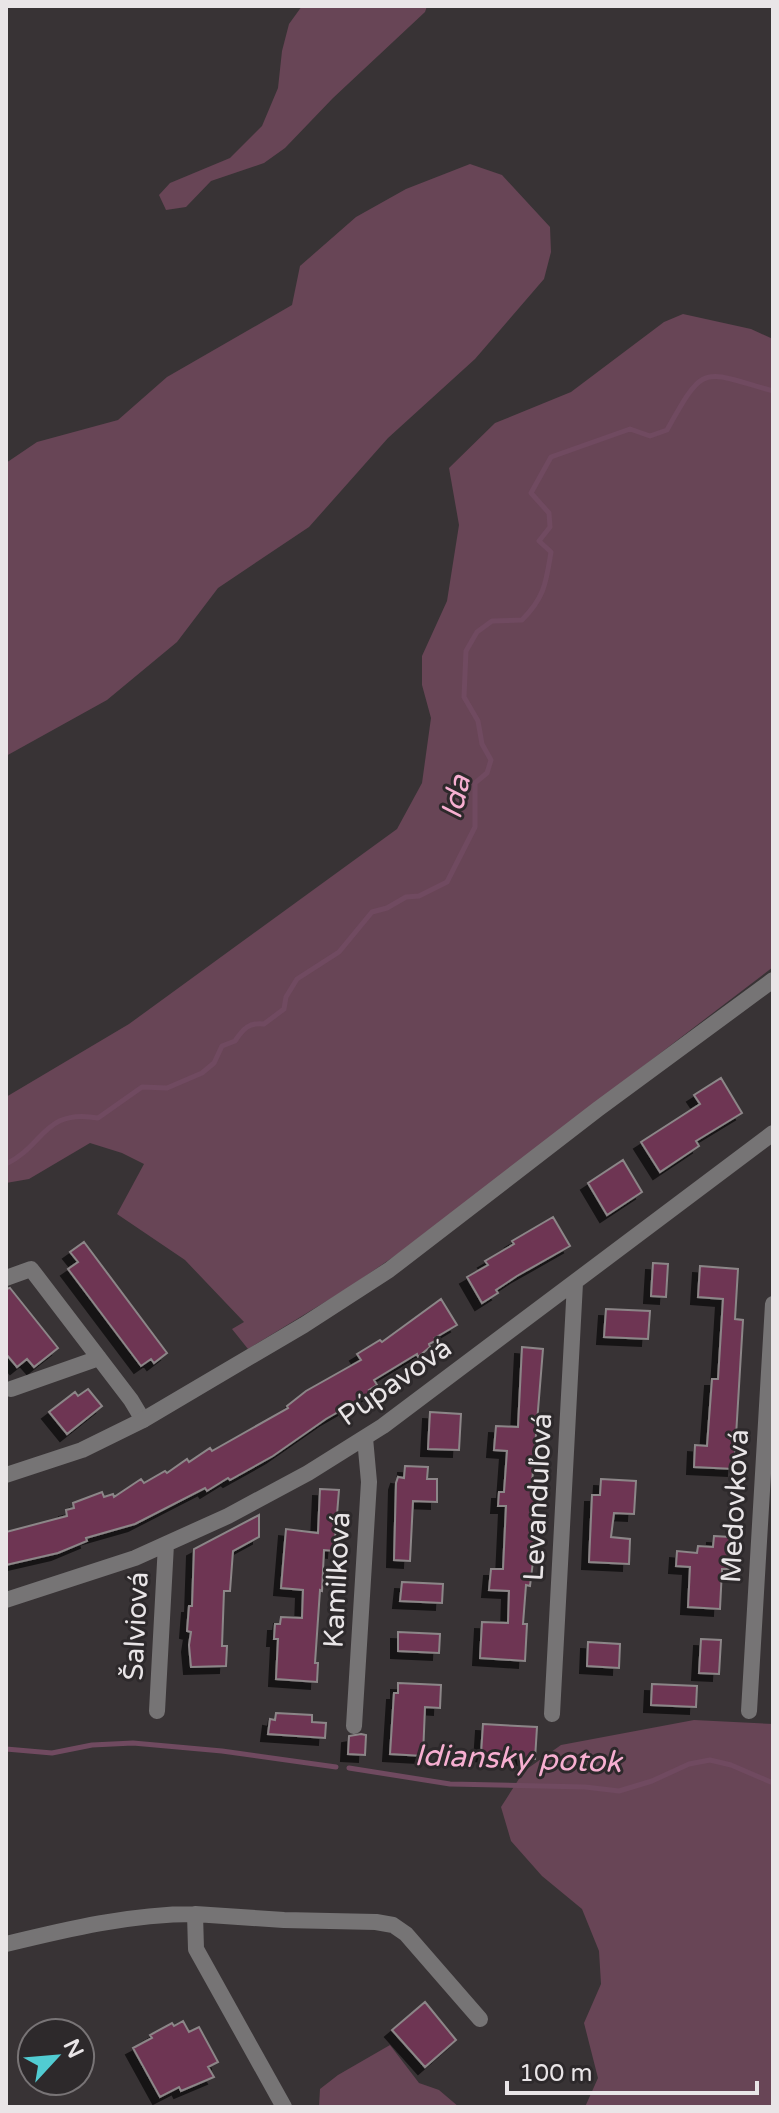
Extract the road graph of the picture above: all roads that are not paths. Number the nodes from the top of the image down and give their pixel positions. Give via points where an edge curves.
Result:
1 (773, 980) edge
2 (773, 1133) edge
3 (6, 1278) edge
4 (575, 1283) junction
5 (773, 1304) edge
6 (99, 1358) junction
7 (11, 1389) dead end
8 (143, 1420) junction
9 (365, 1438) junction
10 (6, 1475) edge
11 (166, 1544) junction
12 (6, 1600) edge
13 (157, 1711) dead end
14 (749, 1711) dead end
15 (552, 1714) dead end
16 (354, 1726) dead end
17 (195, 1914) junction
18 (6, 1944) edge
19 (480, 2019) dead end
20 (284, 2107) edge

1 - 8 street via 389,1270
2 - 4 street, Púpavová
3 - 6 street via 31,1269
4 - 9 street, Púpavová
4 - 15 street, Levanduľová
5 - 14 street, Medovková
6 - 7 street
6 - 8 street
8 - 10 street via 82,1450
9 - 11 street, Púpavová via 255,1502
9 - 16 street, Kamilková via 369,1482
11 - 12 street, Púpavová via 79,1579
11 - 13 street, Šalviová
17 - 18 street via 77,1927
17 - 19 street via 393,1925
17 - 20 street via 196,1949

